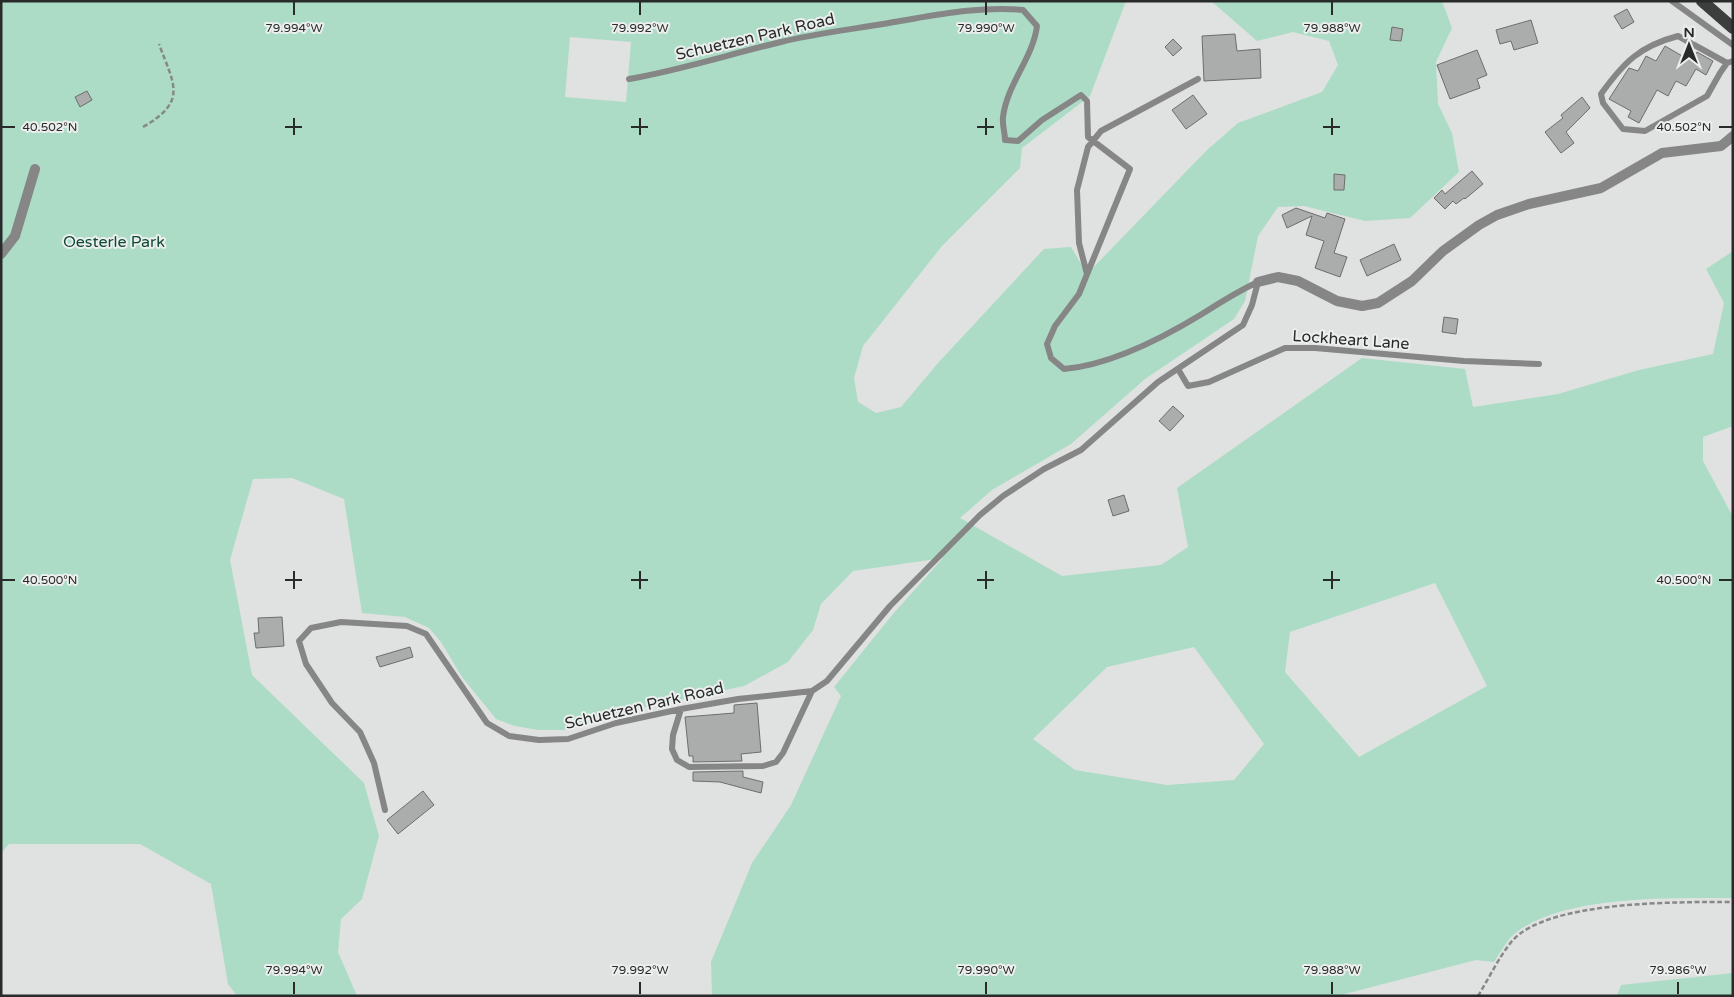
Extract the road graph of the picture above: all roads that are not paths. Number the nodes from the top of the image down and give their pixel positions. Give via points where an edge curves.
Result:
1 (1672, 1) edge
2 (1702, 1) edge
3 (1733, 28) edge
4 (1733, 45) edge
5 (1730, 62) edge
6 (629, 79) dead end
7 (1198, 79) dead end
8 (1733, 136) edge
9 (1092, 141) junction
10 (35, 169) dead end
11 (1, 254) edge
12 (1087, 274) junction
13 (1258, 282) junction
14 (1540, 364) dead end
15 (1178, 369) junction
16 (812, 691) junction
17 (681, 709) junction
18 (385, 810) dead end

1 - 4 lane
2 - 3 main road
5 - 5 lane via 1707,96 1645,131 1623,129 1603,103 1601,94 1620,67 1657,42 1678,36
6 - 9 lane, Schuetzen Park Road via 666,73 830,32 957,11 1022,10 1037,26 1035,42 1017,77 1003,117 1005,140 1018,141 1042,120 1081,95 1086,101 1088,137
7 - 9 lane via 1101,130
8 - 13 street via 1721,146 1662,153 1601,188 1529,204 1497,215 1479,225 1412,281 1378,303 1362,306 1337,301 1298,282 1278,277
9 - 12 lane via 1077,190 1079,243
9 - 12 lane via 1130,169
10 - 11 street via 15,236
12 - 13 lane via 1079,294 1055,326 1047,344 1050,358 1064,369 1087,367 1138,346
13 - 15 lane via 1243,325
14 - 15 lane, Lockheart Lane via 1285,348 1209,382 1188,386
15 - 16 lane via 1158,382 1081,450 1036,474 980,515 890,606 827,681
16 - 17 lane, Schuetzen Park Road
16 - 17 lane via 783,753 776,762 763,766 689,767 677,760 672,750 673,735
17 - 18 lane, Schuetzen Park Road via 616,723 568,739 509,736 487,723 426,634 407,626 362,622 311,628 299,641 306,664 332,703 360,732 374,763

